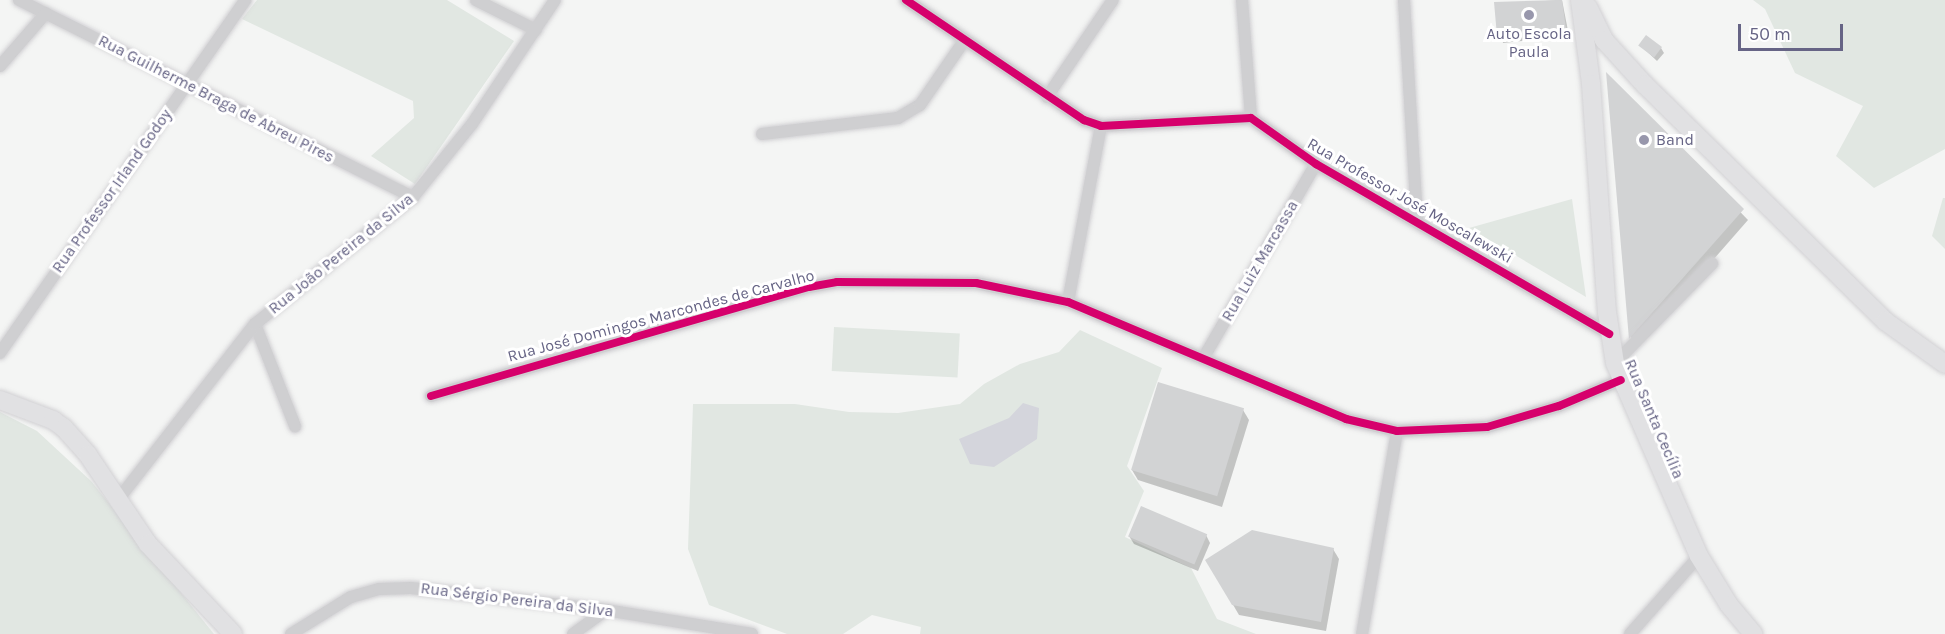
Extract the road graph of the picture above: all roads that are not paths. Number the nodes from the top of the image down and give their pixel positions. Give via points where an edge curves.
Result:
1 (19, 0) edge
2 (245, 0) edge
3 (476, 0) edge
4 (555, 0) edge
5 (906, 0) edge
6 (1113, 0) edge
7 (1242, 0) edge
8 (1404, 0) edge
9 (1580, 0) edge
10 (1585, 0) edge
11 (46, 13) junction
12 (1597, 28) junction
13 (537, 30) junction
14 (964, 41) junction
15 (0, 66) edge
16 (187, 84) junction
17 (1591, 84) junction
18 (1047, 97) junction
19 (1251, 118) junction
20 (1101, 126) junction
21 (762, 134) dead end
22 (1316, 164) junction
23 (413, 197) junction
24 (1417, 220) junction
25 (1712, 264) dead end
26 (1068, 302) junction
27 (255, 324) junction
28 (1609, 334) junction
29 (0, 353) edge
30 (1204, 357) junction
31 (1945, 364) edge
32 (1618, 372) junction
33 (431, 396) dead end
34 (0, 400) edge
35 (295, 426) dead end
36 (1397, 430) junction
37 (117, 501) junction
38 (1699, 556) junction
39 (606, 610) junction
40 (233, 634) edge
41 (291, 634) edge
42 (573, 634) edge
43 (752, 634) edge
44 (1362, 634) edge
45 (1630, 634) edge
46 (1753, 634) edge

1 - 11 street, Rua Guilherme Braga de Abreu Pires
2 - 16 street, Rua Professor Irland Godoy
3 - 13 street
4 - 13 street, Rua João Pereira da Silva
5 - 14 street
6 - 18 street
7 - 19 street
8 - 24 street
9 - 17 main road, Rua Santa Cecília
10 - 12 main road
11 - 15 street
11 - 16 street, Rua Guilherme Braga de Abreu Pires
12 - 17 main road, Rua Santa Cecília
12 - 31 main road via 1632,73 1885,321
13 - 23 street, Rua João Pereira da Silva via 472,124
14 - 18 street
14 - 21 street via 920,105 898,118
16 - 23 street, Rua Guilherme Braga de Abreu Pires
16 - 29 street, Rua Professor Irland Godoy
17 - 28 main road, Rua Santa Cecília
18 - 20 street
19 - 20 street
19 - 22 street, Rua Professor José Moscalewski
20 - 26 street
22 - 24 street, Rua Professor José Moscalewski
22 - 30 street, Rua Luiz Marcassa
23 - 27 street, Rua João Pereira da Silva
24 - 28 street, Rua Professor José Moscalewski
25 - 32 street
26 - 30 street, Rua José Domingos Marcondes de Carvalho
26 - 33 street, Rua José Domingos Marcondes de Carvalho via 976,283 837,282 797,290
27 - 35 street
27 - 37 street, Rua João Pereira da Silva
28 - 32 main road, Rua Santa Cecília
30 - 36 street, Rua José Domingos Marcondes de Carvalho via 1346,419
32 - 36 street, Rua José Domingos Marcondes de Carvalho via 1559,406 1487,427
32 - 38 main road, Rua Santa Cecília
34 - 37 main road via 64,428 88,455
36 - 44 street
37 - 40 main road via 148,544
38 - 45 street
38 - 46 main road, Rua Santa Cecília
39 - 41 street, Rua Sérgio Pereira da Silva via 411,588 379,589 351,597
39 - 42 street
39 - 43 street, Rua Sérgio Pereira da Silva

